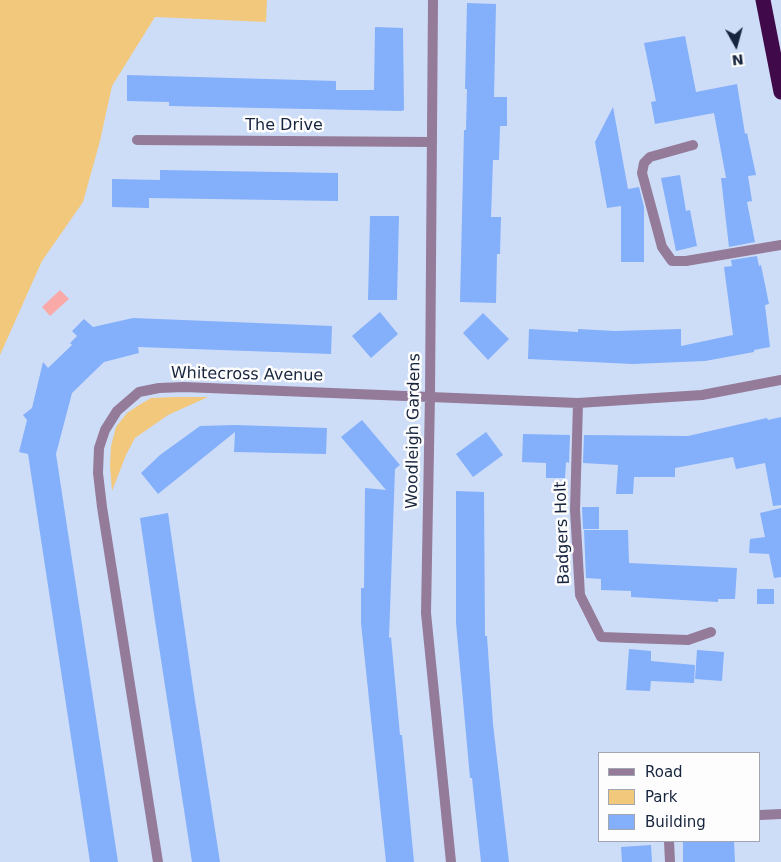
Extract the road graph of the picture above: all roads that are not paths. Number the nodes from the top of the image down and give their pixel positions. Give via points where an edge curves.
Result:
1 (433, 0) edge
2 (763, 0) edge
3 (781, 92) edge
4 (136, 140) dead end
5 (432, 142) junction
6 (694, 145) dead end
7 (781, 245) edge
8 (781, 380) edge
9 (430, 395) junction
10 (578, 403) junction
11 (711, 632) dead end
12 (781, 814) edge
13 (761, 815) edge
14 (669, 842) edge
15 (158, 862) edge
16 (450, 862) edge
17 (670, 862) edge

1 - 5 street, Woodleigh Gardens
2 - 3 highway
4 - 5 street, The Drive
5 - 9 street, Woodleigh Gardens
6 - 7 street via 650,157 644,163 642,173 662,247 672,261
8 - 10 street, Whitecross Avenue via 702,396
9 - 10 street, Whitecross Avenue
9 - 15 street, Whitecross Avenue via 159,388 139,392 117,411 99,448 102,507
9 - 16 street, Woodleigh Gardens via 426,613
10 - 11 street, Badgers Holt via 575,510 580,595 601,637 688,640
12 - 13 street
14 - 17 street

